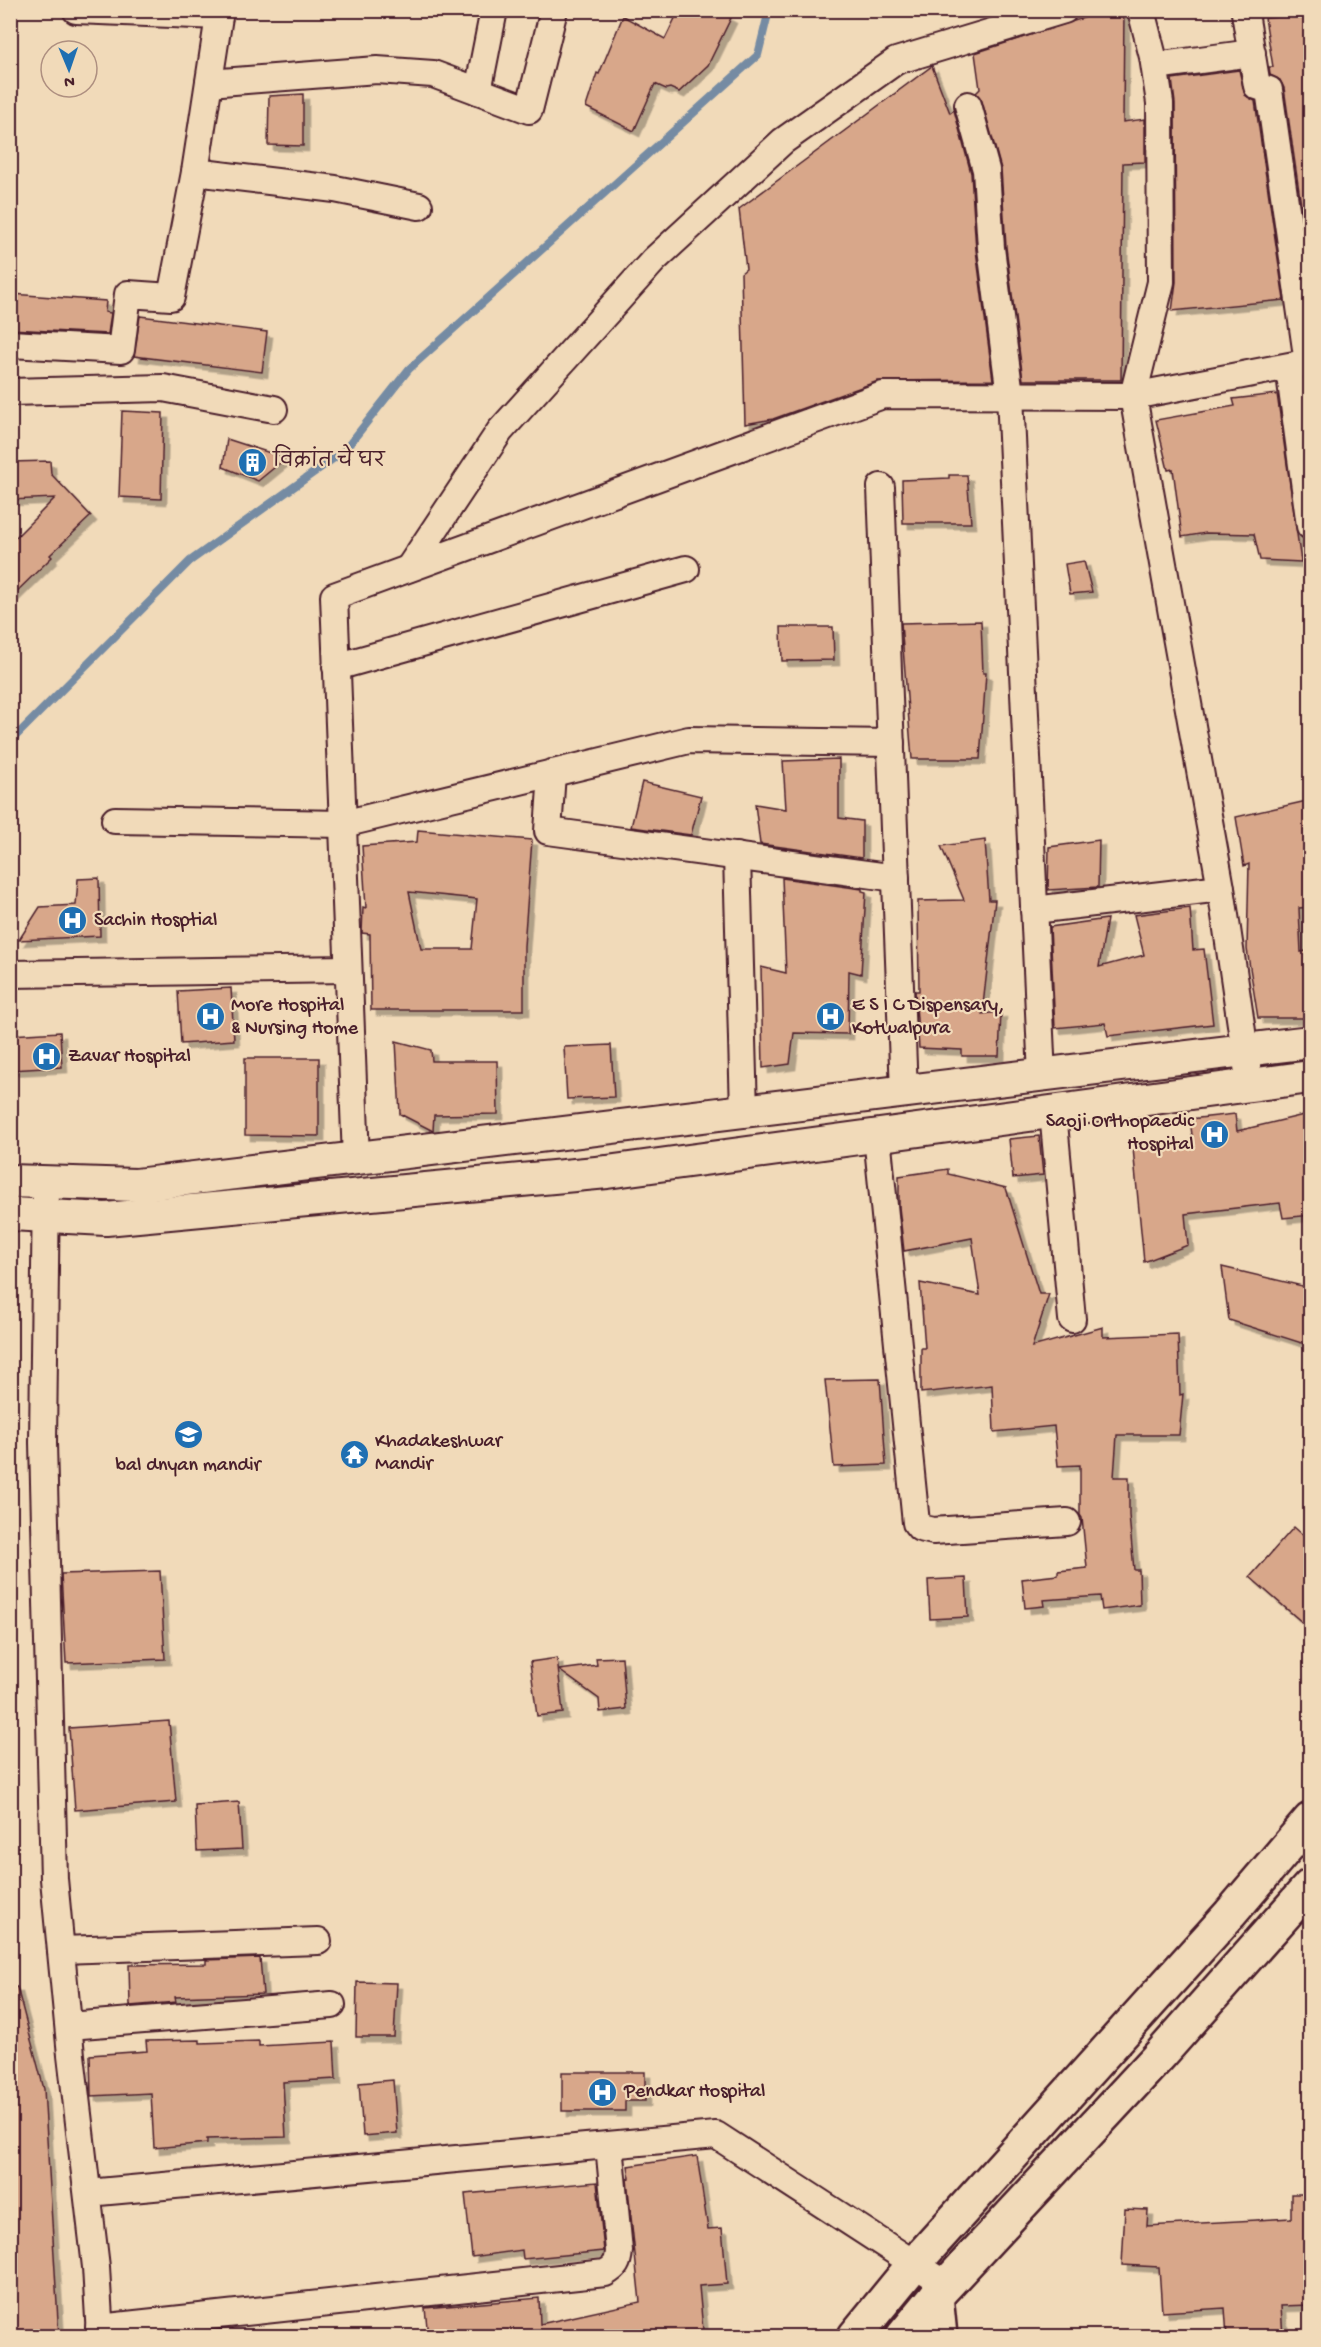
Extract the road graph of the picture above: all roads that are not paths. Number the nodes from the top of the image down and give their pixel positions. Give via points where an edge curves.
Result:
1 (75, 10) edge
2 (494, 10) edge
3 (554, 10) edge
4 (1064, 10) edge
5 (1141, 10) edge
6 (1249, 10) edge
7 (220, 13) edge
8 (1252, 53) junction
9 (1155, 66) junction
10 (209, 83) junction
11 (478, 91) junction
12 (968, 105) dead end
13 (195, 172) junction
14 (419, 206) dead end
15 (10, 344) edge
16 (1303, 364) edge
17 (10, 392) edge
18 (1010, 395) junction
19 (1133, 396) junction
20 (274, 409) dead end
21 (881, 487) dead end
22 (1311, 526) edge
23 (409, 568) junction
24 (686, 568) dead end
25 (336, 667) junction
26 (891, 743) junction
27 (552, 773) junction
28 (114, 820) dead end
29 (343, 824) junction
30 (737, 856) junction
31 (896, 878) junction
32 (1221, 888) junction
33 (1034, 910) junction
34 (348, 969) junction
35 (10, 974) edge
36 (1311, 1042) edge
37 (1244, 1050) junction
38 (1042, 1076) junction
39 (1311, 1077) edge
40 (1250, 1086) junction
41 (904, 1092) junction
42 (744, 1112) junction
43 (1053, 1112) junction
44 (877, 1136) junction
45 (356, 1159) junction
46 (10, 1181) edge
47 (46, 1182) junction
48 (10, 1214) edge
49 (46, 1215) junction
50 (1072, 1319) dead end
51 (1067, 1522) dead end
52 (1311, 1820) edge
53 (1311, 1886) edge
54 (318, 1941) dead end
55 (61, 1950) junction
56 (332, 2005) dead end
57 (69, 2026) junction
58 (609, 2145) junction
59 (88, 2193) junction
60 (914, 2264) junction
61 (942, 2290) junction
62 (864, 2325) edge
63 (99, 2332) edge
64 (896, 2337) edge
65 (903, 2337) edge
66 (940, 2337) edge

1 - 7 street
2 - 11 street
3 - 11 street via 529,110
4 - 23 street via 896,62 783,141 654,260 500,431
5 - 9 street
6 - 8 street via 1245,13
7 - 10 street
8 - 9 street
8 - 16 street via 1257,86 1269,90
9 - 19 street via 1160,103 1161,282
10 - 11 street via 377,70 433,74
10 - 13 street
12 - 18 street via 986,170 991,248
13 - 14 street via 335,189
13 - 15 street via 171,297 128,294 121,350
16 - 19 street
16 - 22 street
17 - 20 street via 163,388
18 - 19 street
18 - 23 street via 883,395
18 - 33 street
19 - 32 street
21 - 26 street
23 - 25 street via 334,596
24 - 25 street
25 - 29 street
26 - 27 street via 689,740
26 - 31 street
27 - 29 street
27 - 30 street via 548,831
28 - 29 street
29 - 34 street
30 - 31 street
30 - 42 street
31 - 41 street
32 - 33 street
32 - 37 street
33 - 38 street
34 - 35 street
34 - 45 street
36 - 37 street
37 - 38 street
37 - 40 street
38 - 41 street
39 - 40 street
40 - 43 street
41 - 42 street
42 - 45 street
43 - 44 street
43 - 50 street
44 - 49 street via 607,1172 106,1219
44 - 51 street via 916,1523 933,1531
45 - 47 street via 136,1185
46 - 47 street
47 - 49 street
48 - 49 street
49 - 55 street via 43,1443 54,1879
52 - 60 main road
53 - 61 main road
54 - 55 street
55 - 57 street
56 - 57 street
57 - 59 street
58 - 59 street
58 - 60 street via 716,2135
58 - 63 street via 619,2251 615,2267 606,2273
59 - 63 street
60 - 61 street
60 - 62 main road
61 - 65 main road
61 - 66 main road
62 - 64 street

